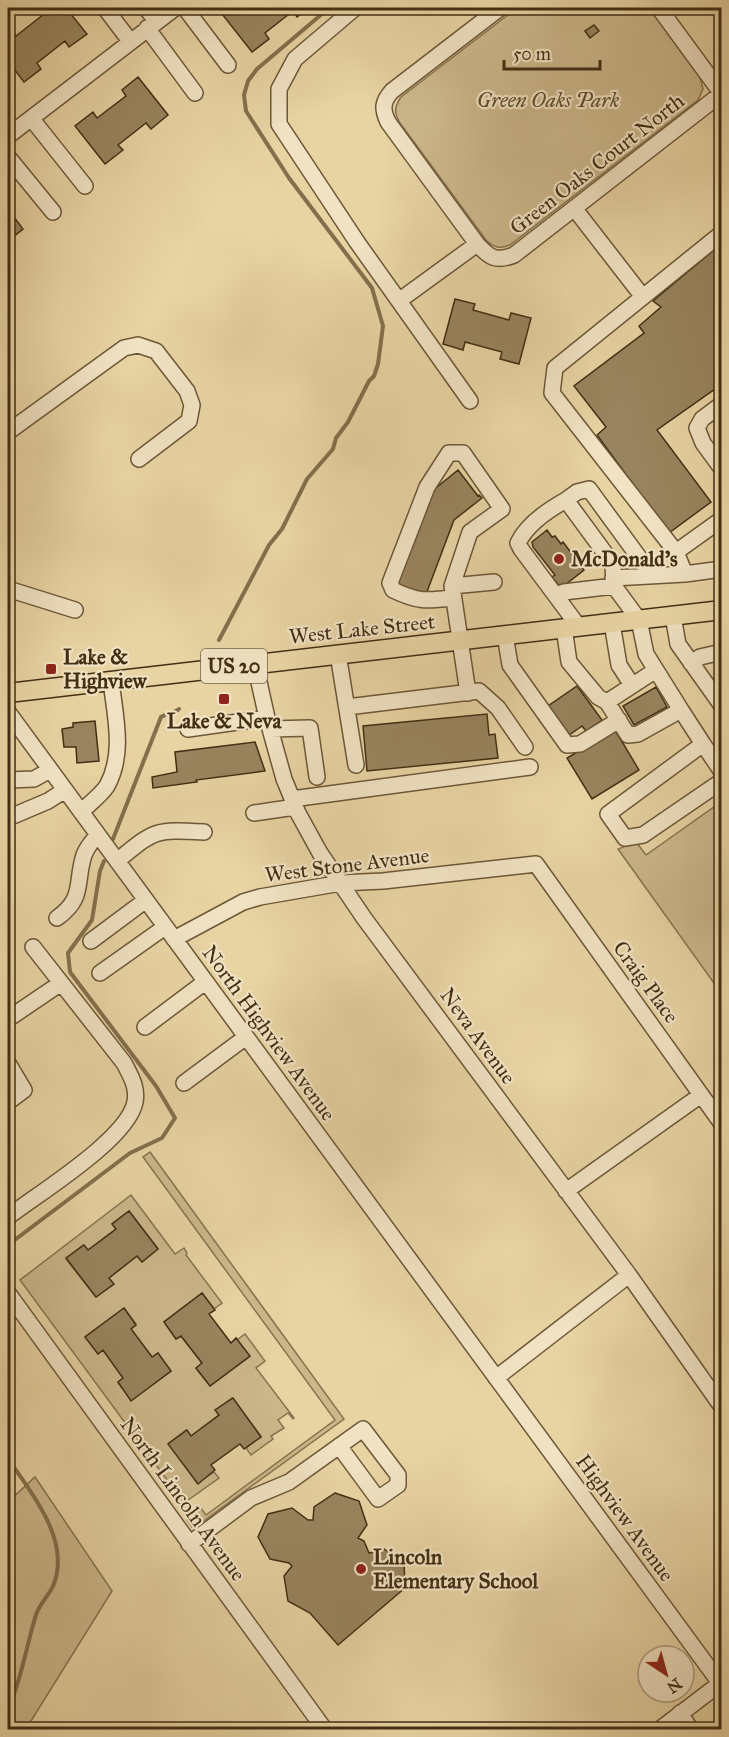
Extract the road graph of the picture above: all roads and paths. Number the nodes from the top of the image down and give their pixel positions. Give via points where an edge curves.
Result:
1 (105, 8) edge
2 (146, 8) edge
3 (175, 8) edge
4 (185, 8) edge
5 (356, 8) edge
6 (500, 8) edge
7 (659, 8) edge
8 (151, 24) junction
9 (130, 41) junction
10 (228, 65) dead end
11 (195, 93) dead end
12 (721, 94) edge
13 (31, 118) junction
14 (11, 128) edge
15 (8, 157) edge
16 (85, 186) dead end
17 (574, 208) junction
18 (53, 212) dead end
19 (722, 233) edge
20 (477, 244) junction
21 (643, 297) junction
22 (400, 300) junction
23 (470, 401) dead end
24 (722, 404) edge
25 (8, 432) edge
26 (139, 459) dead end
27 (722, 469) edge
28 (566, 500) junction
29 (722, 519) edge
30 (676, 552) junction
31 (722, 568) edge
32 (685, 574) junction
33 (613, 576) junction
34 (646, 576) junction
35 (494, 582) dead end
36 (8, 589) edge
37 (452, 592) junction
38 (556, 595) junction
39 (75, 610) dead end
40 (722, 610) edge
41 (673, 616) junction
42 (639, 620) junction
43 (612, 623) junction
44 (571, 628) junction
45 (505, 635) junction
46 (461, 640) junction
47 (722, 652) edge
48 (338, 654) junction
49 (692, 663) junction
50 (255, 664) junction
51 (656, 670) junction
52 (111, 681) junction
53 (633, 684) junction
54 (8, 693) edge
55 (468, 693) junction
56 (607, 702) junction
57 (722, 706) edge
58 (347, 707) junction
59 (681, 710) junction
60 (8, 712) edge
61 (619, 720) junction
62 (268, 724) junction
63 (188, 729) dead end
64 (703, 744) junction
65 (525, 747) dead end
66 (356, 765) dead end
67 (720, 765) edge
68 (530, 767) dead end
69 (50, 770) junction
70 (317, 777) dead end
71 (8, 780) edge
72 (722, 781) edge
73 (65, 790) junction
74 (293, 803) junction
75 (81, 812) junction
76 (254, 813) dead end
77 (8, 818) edge
78 (204, 832) dead end
79 (98, 835) junction
80 (117, 861) junction
81 (536, 864) joint
82 (341, 883) junction
83 (146, 900) junction
84 (57, 918) dead end
85 (169, 933) junction
86 (91, 941) dead end
87 (33, 947) dead end
88 (100, 973) dead end
89 (205, 982) junction
90 (61, 983) junction
91 (8, 1019) edge
92 (145, 1027) dead end
93 (246, 1037) junction
94 (8, 1063) edge
95 (184, 1083) dead end
96 (701, 1095) junction
97 (8, 1102) edge
98 (722, 1124) edge
99 (566, 1191) junction
100 (8, 1217) edge
101 (629, 1275) junction
102 (8, 1293) edge
103 (496, 1378) junction
104 (722, 1407) edge
105 (339, 1446) junction
106 (189, 1544) junction
107 (721, 1682) edge
108 (680, 1713) junction
109 (325, 1730) edge
110 (659, 1730) edge
111 (691, 1730) edge

1 - 9 street
2 - 8 street
3 - 8 street
4 - 10 street
5 - 22 street via 295,59 279,89 279,124
6 - 20 street via 392,90 383,106 388,122
7 - 12 street
8 - 9 street
8 - 11 street
9 - 13 street
12 - 17 street, Green Oaks Court North
13 - 14 street
13 - 16 street
15 - 18 street
17 - 20 street, Green Oaks Court North via 514,255 495,258
17 - 21 street
19 - 21 street
20 - 22 street
21 - 30 street via 555,368 552,393
22 - 23 street
24 - 27 street via 702,419 697,428
25 - 26 street via 124,348 138,345 156,351 187,391 192,405 189,421
28 - 33 street
28 - 34 street via 588,489 646,567
28 - 38 street via 523,531 518,543
29 - 30 street
30 - 32 street
31 - 32 street
32 - 34 street
33 - 34 street
33 - 38 street via 606,588
33 - 42 street
35 - 37 street
36 - 39 street
37 - 37 street via 470,532 502,509 463,453 449,453 426,487 390,583 393,590 414,600 430,601
37 - 46 street
38 - 44 street
40 - 41 main road, West Lake Street / US 20
41 - 42 main road, West Lake Street / US 20
41 - 49 street via 678,644
42 - 43 main road, West Lake Street / US 20
42 - 51 street via 646,654
43 - 44 main road, West Lake Street / US 20
43 - 53 street via 619,665
44 - 45 main road, West Lake Street / US 20
44 - 56 street via 569,662 598,697
45 - 46 main road, West Lake Street / US 20
45 - 61 street via 510,665 567,745 580,744
46 - 48 main road, West Lake Street / US 20
46 - 55 street
47 - 49 street
48 - 50 main road, West Lake Street / US 20
48 - 58 street
49 - 57 street
50 - 52 main road, West Lake Street / US 20
50 - 62 street, Neva Avenue
51 - 53 street
51 - 59 street
52 - 54 main road, West Lake Street / US 20
52 - 75 street via 117,762 106,788
53 - 56 street
55 - 58 street
55 - 65 street via 479,692 498,708
56 - 61 street
58 - 66 street
59 - 61 street via 638,734 628,735
59 - 64 street
60 - 69 street, North Highview Avenue
62 - 63 street
62 - 70 street via 310,728
62 - 74 street, Neva Avenue
64 - 67 street
64 - 72 street via 608,814 625,838 643,835
68 - 74 street
69 - 71 street via 34,779
69 - 73 street, North Highview Avenue
73 - 75 street, North Highview Avenue
73 - 77 street
74 - 76 street
74 - 82 street, Neva Avenue
75 - 79 street, North Highview Avenue
78 - 80 street via 158,831
79 - 80 street, North Highview Avenue
79 - 84 street via 85,852 71,908
80 - 83 street, North Highview Avenue
81 - 82 street, West Stone Avenue
81 - 96 street, Craig Place
82 - 85 street, West Stone Avenue via 260,897
82 - 99 street, Neva Avenue
83 - 85 street, North Highview Avenue
83 - 86 street
85 - 88 street, West Stone Avenue
85 - 89 street, North Highview Avenue
87 - 90 street
89 - 92 street
89 - 93 street, North Highview Avenue
90 - 91 street
90 - 100 street via 124,1063 134,1083 136,1100 129,1119 102,1148
93 - 95 street
93 - 103 street, North Highview Avenue
94 - 97 street via 24,1090
96 - 98 street, Craig Place
96 - 99 street
99 - 101 street, Neva Avenue
101 - 103 street
101 - 104 street, Neva Avenue
102 - 106 street, North Lincoln Avenue
103 - 107 street, Highview Avenue
105 - 105 street via 378,1499 398,1485 398,1475 363,1429
105 - 106 street via 289,1482 251,1497
106 - 109 street, North Lincoln Avenue
107 - 108 street
108 - 110 street
108 - 111 street

